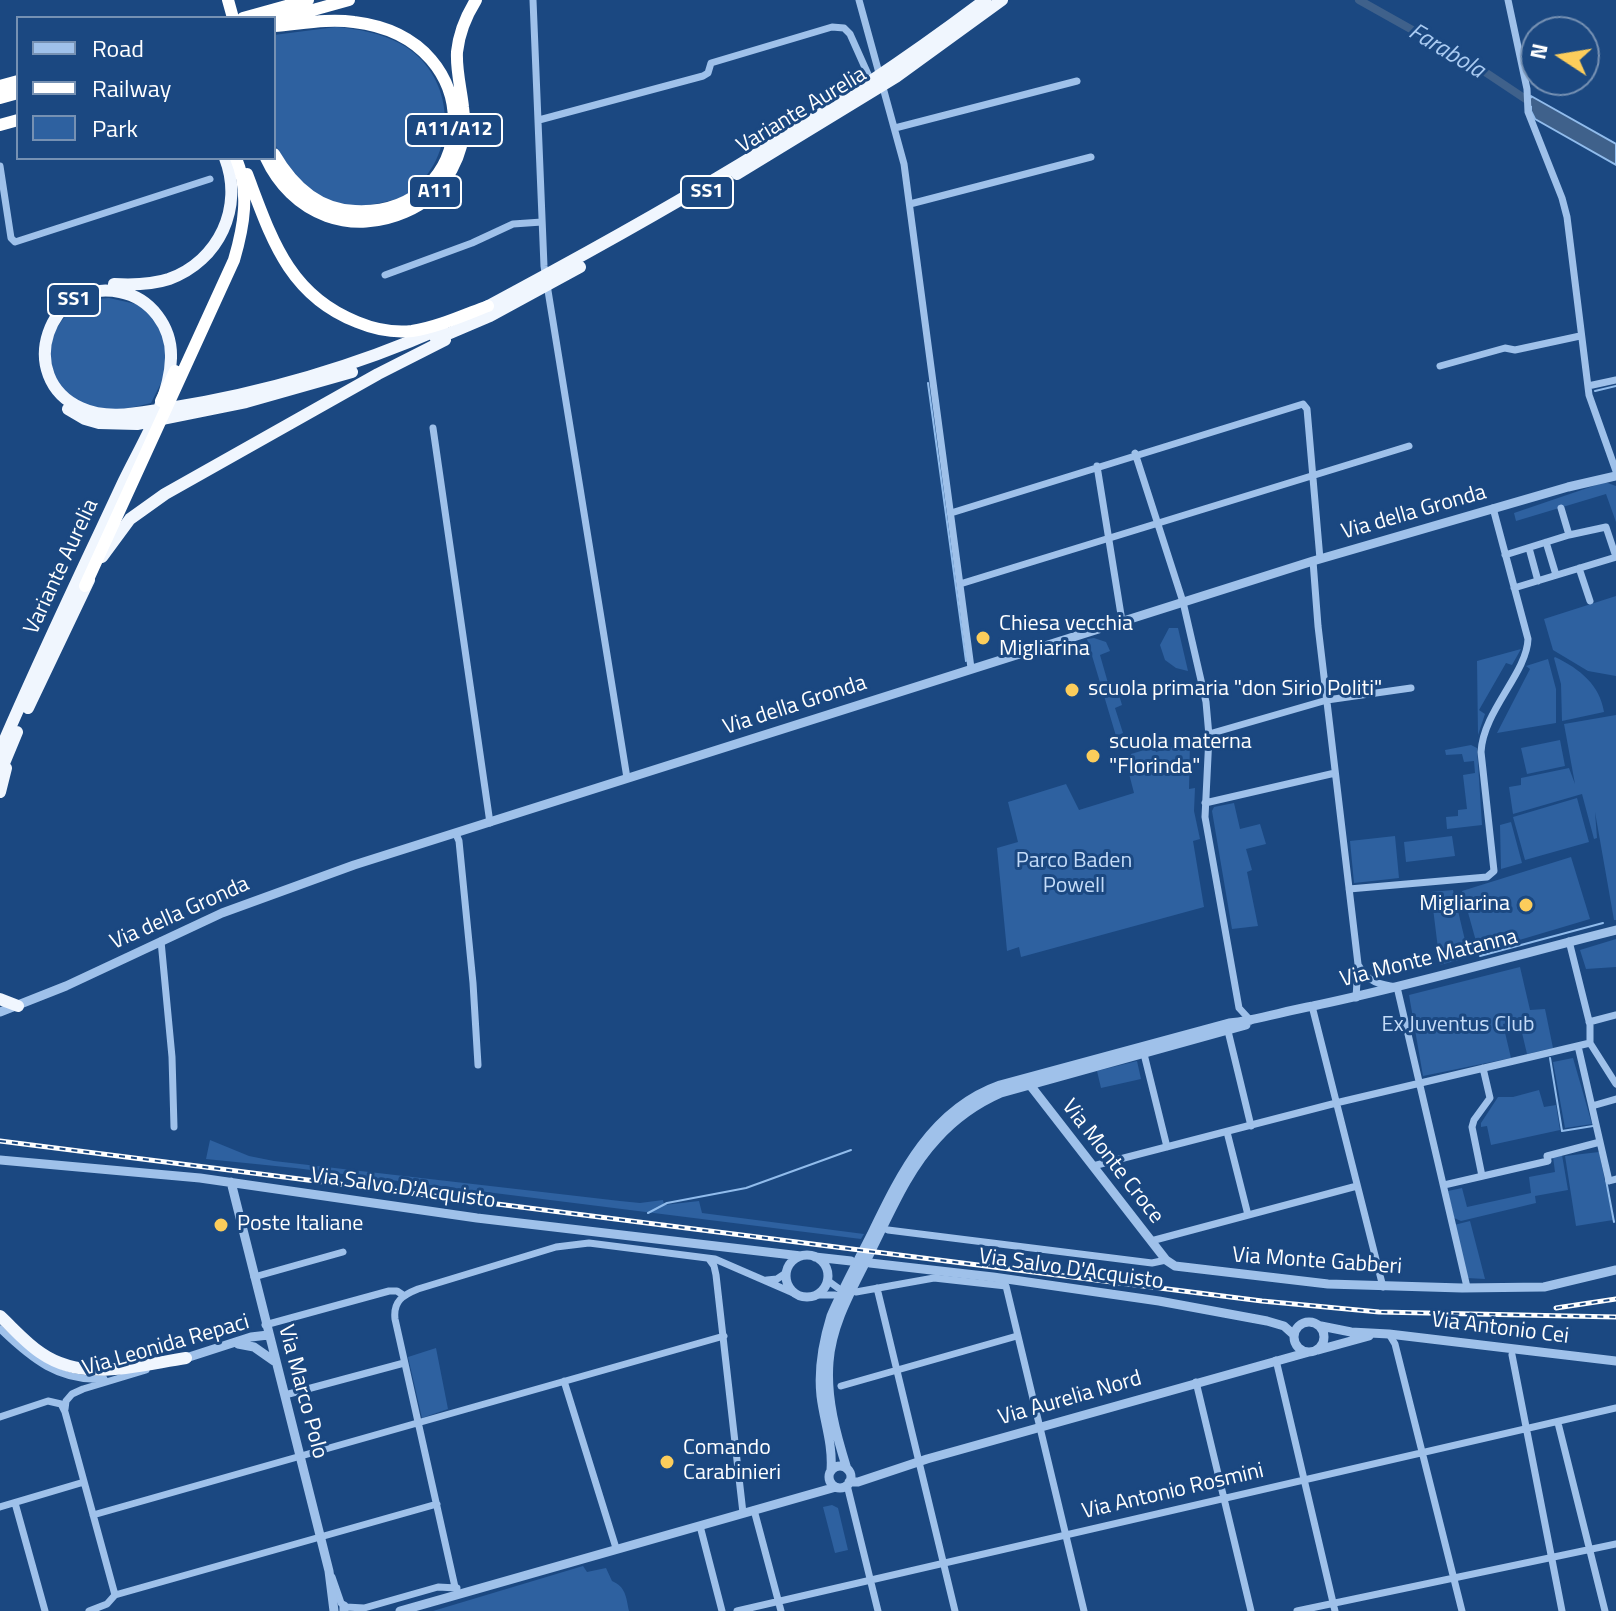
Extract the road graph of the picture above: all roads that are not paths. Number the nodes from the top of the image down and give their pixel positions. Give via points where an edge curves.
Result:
1 (220, 0) edge
2 (308, 0) edge
3 (349, 0) edge
4 (476, 0) edge
5 (533, 0) edge
6 (859, 0) edge
7 (985, 0) edge
8 (1002, 0) edge
9 (1508, 0) edge
10 (230, 14) edge
11 (276, 22) edge
12 (276, 23) edge
13 (897, 71) junction
14 (1077, 81) dead end
15 (888, 106) junction
16 (539, 120) junction
17 (895, 128) junction
18 (276, 157) edge
19 (1091, 157) dead end
20 (233, 160) edge
21 (233, 160) edge
22 (267, 160) edge
23 (0, 166) edge
24 (210, 179) dead end
25 (242, 200) junction
26 (910, 204) junction
27 (542, 222) junction
28 (385, 275) dead end
29 (489, 311) junction
30 (1580, 336) junction
31 (1440, 366) dead end
32 (1616, 380) edge
33 (1588, 386) junction
34 (161, 401) junction
35 (129, 419) junction
36 (433, 428) dead end
37 (1409, 446) dead end
38 (1135, 453) junction
39 (1097, 466) junction
40 (1616, 474) edge
41 (1311, 475) junction
42 (1493, 508) junction
43 (1561, 508) dead end
44 (951, 513) junction
45 (1157, 524) junction
46 (1569, 535) junction
47 (1109, 538) junction
48 (1546, 542) junction
49 (1529, 548) junction
50 (1505, 555) junction
51 (1317, 560) junction
52 (1579, 568) junction
53 (1556, 575) junction
54 (1538, 581) junction
55 (960, 584) junction
56 (85, 586) junction
57 (1514, 588) junction
58 (1590, 601) dead end
59 (1183, 602) junction
60 (1122, 621) junction
61 (971, 668) junction
62 (1411, 688) dead end
63 (1327, 700) junction
64 (1209, 734) junction
65 (4, 745) edge
66 (0, 773) edge
67 (1335, 773) junction
68 (627, 778) junction
69 (0, 792) edge
70 (1205, 803) junction
71 (490, 823) junction
72 (456, 834) junction
73 (1349, 889) junction
74 (1616, 930) edge
75 (161, 941) junction
76 (1569, 941) junction
77 (1358, 964) junction
78 (1397, 987) junction
79 (1356, 998) junction
80 (0, 999) edge
81 (18, 1006) junction
82 (1312, 1006) junction
83 (1239, 1008) junction
84 (0, 1012) edge
85 (1616, 1015) edge
86 (1251, 1021) junction
87 (1589, 1022) junction
88 (1228, 1027) junction
89 (1590, 1043) junction
90 (1578, 1046) junction
91 (1144, 1054) junction
92 (478, 1065) dead end
93 (1483, 1068) junction
94 (1032, 1080) junction
95 (1419, 1083) junction
96 (1616, 1084) edge
97 (1616, 1099) edge
98 (1336, 1103) junction
99 (1592, 1106) junction
100 (1251, 1126) junction
101 (174, 1127) dead end
102 (1227, 1132) junction
103 (1600, 1142) junction
104 (1167, 1147) junction
105 (0, 1160) edge
106 (1093, 1166) junction
107 (1482, 1176) junction
108 (1613, 1180) edge
109 (231, 1182) junction
110 (1444, 1185) junction
111 (1357, 1186) junction
112 (1248, 1215) junction
113 (888, 1230) dead end
114 (1151, 1241) junction
115 (343, 1252) dead end
116 (769, 1252) junction
117 (801, 1256) junction
118 (815, 1257) junction
119 (708, 1258) junction
120 (1166, 1260) junction
121 (870, 1263) dead end
122 (787, 1269) junction
123 (739, 1270) junction
124 (1616, 1270) edge
125 (827, 1276) junction
126 (254, 1277) junction
127 (765, 1280) junction
128 (717, 1281) junction
129 (1383, 1287) junction
130 (1467, 1287) junction
131 (877, 1288) junction
132 (856, 1292) dead end
133 (403, 1295) junction
134 (798, 1295) junction
135 (816, 1295) junction
136 (838, 1309) junction
137 (262, 1310) junction
138 (0, 1316) edge
139 (1267, 1321) junction
140 (1303, 1323) junction
141 (1321, 1326) junction
142 (0, 1329) edge
143 (1384, 1333) junction
144 (268, 1334) junction
145 (724, 1336) junction
146 (1017, 1336) junction
147 (1295, 1338) junction
148 (248, 1342) junction
149 (1312, 1351) junction
150 (1512, 1355) dead end
151 (186, 1358) junction
152 (1276, 1360) junction
153 (275, 1361) junction
154 (1616, 1361) edge
155 (404, 1363) junction
156 (896, 1370) junction
157 (118, 1378) junction
158 (564, 1381) junction
159 (1196, 1382) junction
160 (841, 1386) dead end
161 (285, 1395) junction
162 (1616, 1408) edge
163 (65, 1412) junction
164 (0, 1417) edge
165 (1558, 1423) junction
166 (419, 1424) junction
167 (1040, 1426) junction
168 (1526, 1430) junction
169 (1422, 1452) junction
170 (301, 1457) junction
171 (919, 1461) junction
172 (847, 1469) junction
173 (830, 1473) junction
174 (875, 1475) junction
175 (1304, 1481) junction
176 (84, 1482) junction
177 (844, 1485) junction
178 (1225, 1498) junction
179 (789, 1500) junction
180 (15, 1503) junction
181 (437, 1504) junction
182 (0, 1507) edge
183 (754, 1510) junction
184 (743, 1513) junction
185 (93, 1515) junction
186 (700, 1526) junction
187 (1066, 1535) junction
188 (320, 1537) junction
189 (1616, 1544) edge
190 (616, 1548) junction
191 (1589, 1550) junction
192 (1552, 1557) junction
193 (943, 1564) junction
194 (1454, 1578) junction
195 (870, 1580) junction
196 (455, 1587) junction
197 (471, 1590) junction
198 (115, 1595) junction
199 (778, 1601) junction
200 (1334, 1607) edge
201 (339, 1608) edge
202 (45, 1611) edge
203 (89, 1611) edge
204 (400, 1611) edge
205 (722, 1611) edge
206 (737, 1611) edge
207 (781, 1611) edge
208 (878, 1611) edge
209 (955, 1611) edge
210 (1084, 1611) edge
211 (1251, 1611) edge
212 (1297, 1611) edge
213 (1462, 1611) edge
214 (1562, 1611) edge
215 (1605, 1611) edge

1 - 10 highway
2 - 10 highway
3 - 11 highway
4 - 22 highway, A11 via 458,50 462,145 445,180 423,202 374,221 327,216 293,196
5 - 16 street
6 - 15 street
7 - 13 highway, Variante Aurelia / SS1
8 - 13 highway, Variante Aurelia / SS1
9 - 30 street via 1527,106 1567,217
12 - 18 highway, A11/A12 via 353,21 398,34 439,68 454,116 451,146 438,173 413,197 384,209 349,211 316,200 293,182
13 - 29 highway, Variante Aurelia / SS1
14 - 17 street
15 - 16 street via 866,74 850,34 832,27 711,63 703,76
15 - 17 street
16 - 27 street
17 - 26 street
19 - 26 street
20 - 25 highway
21 - 25 highway
23 - 24 street via 15,242
25 - 29 highway via 294,277 348,318 407,331
25 - 34 highway via 226,263
25 - 35 highway via 216,244 186,271 143,285 79,289 46,321 38,362 53,395 85,419 108,425
25 - 56 highway via 234,260
26 - 44 street
27 - 28 street via 513,224
27 - 68 street via 544,266
29 - 35 highway, SS1 via 352,363 175,412
29 - 56 highway, Variante Aurelia via 152,503 118,533
30 - 31 street
30 - 33 street
32 - 33 street
33 - 40 street
34 - 35 highway, SS1 via 171,356 163,322 129,294 88,293 53,320 46,339 47,367 56,387 78,407
34 - 65 highway, Variante Aurelia / SS1
36 - 71 street
37 - 41 street
38 - 39 street
38 - 41 street via 1301,403 1307,409
38 - 45 street
39 - 44 street
39 - 47 street
40 - 42 street, Via della Gronda
41 - 45 street
41 - 51 street
42 - 50 street
42 - 51 street, Via della Gronda
43 - 46 street
44 - 55 street
45 - 47 street
45 - 59 street
46 - 48 street
46 - 52 street via 1606,527 1616,557
47 - 55 street
47 - 60 street
48 - 49 street
48 - 53 street
49 - 50 street
49 - 54 street
50 - 57 street
51 - 59 street, Via della Gronda
51 - 63 street
52 - 53 street
52 - 58 street
53 - 54 street
54 - 57 street
55 - 61 street
56 - 65 highway, Variante Aurelia / SS1
57 - 73 street via 1528,648 1481,745 1492,875
59 - 60 street, Via della Gronda
59 - 64 street
60 - 61 street, Via della Gronda
61 - 68 street, Via della Gronda
62 - 63 street
63 - 64 street
63 - 67 street
64 - 70 street
65 - 66 highway, Variante Aurelia / SS1
65 - 69 highway
67 - 70 street
67 - 73 street
68 - 71 street, Via della Gronda
70 - 83 street
71 - 72 street, Via della Gronda
72 - 75 street, Via della Gronda via 299,884
72 - 92 street
73 - 77 street
74 - 76 street, Via Monte Matanna
75 - 81 street, Via della Gronda
75 - 101 street
76 - 78 street, Via Monte Matanna
76 - 87 street
77 - 78 street via 1372,980
77 - 79 street
78 - 79 street, Via Monte Matanna
78 - 95 street
79 - 82 street, Via Monte Matanna
80 - 81 highway
81 - 84 street, Via della Gronda
82 - 86 street, Via Monte Matanna
82 - 98 street
83 - 86 street
83 - 88 street
85 - 87 street
86 - 88 street, Via Monte Matanna
87 - 89 street
88 - 91 street, Via Monte Matanna
88 - 94 street, Via Monte Matanna
88 - 100 street
89 - 90 street
89 - 96 street
90 - 93 street
90 - 99 street
91 - 94 street, Via Monte Matanna
91 - 104 street
93 - 95 street
93 - 107 street via 1490,1098 1472,1127
94 - 106 street, Via Monte Croce
94 - 136 street via 958,1119 926,1152 899,1186
95 - 98 street
95 - 110 street
97 - 99 street
98 - 100 street
98 - 111 street
99 - 103 street
100 - 102 street
102 - 104 street
102 - 112 street
103 - 107 street
103 - 108 street
104 - 106 street
105 - 109 street, Via Salvo D'Acquisto
106 - 114 street, Via Monte Croce
107 - 110 street
109 - 116 street, Via Salvo D'Acquisto
109 - 126 street, Via Marco Polo
110 - 130 street
111 - 112 street
111 - 129 street
112 - 114 street
113 - 120 street via 1152,1263
114 - 120 street, Via Monte Croce
115 - 126 street
116 - 117 street, Via Salvo D'Acquisto
116 - 122 street
117 - 118 street, Via Salvo D'Acquisto
117 - 122 street
118 - 125 street
118 - 125 street, Via Salvo D'Acquisto via 851,1260
119 - 123 street
119 - 128 street
119 - 133 street via 579,1243
120 - 129 street, Via Monte Gabberi via 1214,1272
121 - 139 street, Via Salvo D'Acquisto via 1126,1295
122 - 127 street via 777,1279
122 - 134 street via 788,1286
123 - 127 street
123 - 128 street via 725,1271
124 - 130 street via 1552,1286
125 - 135 street, Via Salvo D'Acquisto
125 - 135 street via 836,1291
126 - 137 street, Via Marco Polo
127 - 134 street
128 - 145 street
129 - 130 street, Via Monte Gabberi
131 - 132 street
131 - 146 street via 934,1278 1006,1286
131 - 156 street
133 - 144 street via 389,1291
133 - 155 street via 394,1315
134 - 135 street
136 - 172 street via 828,1380
136 - 173 street via 824,1343 820,1377 832,1449
137 - 144 street, Via Marco Polo
137 - 148 street
138 - 151 highway via 41,1353 69,1366 112,1369
139 - 140 street, Via Salvo D'Acquisto
139 - 147 street, Via Salvo D'Acquisto via 1284,1326
140 - 141 street
140 - 147 street
141 - 143 street, Via Antonio Cei
141 - 149 street via 1324,1342
142 - 157 street via 52,1371 84,1379
143 - 149 street, Via Antonio Cei
143 - 154 street, Via Antonio Cei
143 - 169 street via 1395,1344
144 - 148 street, Via Leonida Repaci
144 - 153 street, Via Marco Polo
145 - 158 street
145 - 184 street
146 - 156 street
146 - 167 street
147 - 149 street via 1301,1349
147 - 152 street, Via Aurelia Nord
148 - 151 street, Via Leonida Repaci
148 - 153 street
149 - 152 street, Via Aurelia Nord
150 - 168 street
151 - 157 street, Via Leonida Repaci
152 - 159 street, Via Aurelia Nord
152 - 175 street
153 - 161 street, Via Marco Polo
155 - 161 street
155 - 166 street
156 - 160 street
156 - 171 street
157 - 163 street, Via Leonida Repaci via 72,1394
158 - 166 street
158 - 190 street
159 - 167 street, Via Aurelia Nord
159 - 178 street
161 - 170 street, Via Marco Polo
162 - 165 street, Via Antonio Rosmini
163 - 164 street via 51,1401
163 - 176 street
165 - 168 street, Via Antonio Rosmini
165 - 191 street
166 - 170 street
166 - 181 street
167 - 171 street, Via Aurelia Nord
167 - 187 street
168 - 169 street, Via Antonio Rosmini
168 - 192 street
169 - 175 street, Via Antonio Rosmini
169 - 194 street
170 - 185 street
170 - 188 street, Via Marco Polo
171 - 174 street, Via Aurelia Nord
171 - 193 street
172 - 173 street via 840,1466
172 - 174 street, Via Aurelia Nord
172 - 177 street via 850,1476
173 - 177 street via 830,1482
173 - 179 street, Via Aurelia Nord
174 - 177 street, Via Aurelia Nord
175 - 178 street, Via Antonio Rosmini
175 - 200 street
176 - 180 street
176 - 185 street
177 - 179 street, Via Aurelia Nord
177 - 195 street
178 - 187 street, Via Antonio Rosmini
178 - 211 street
179 - 183 street, Via Aurelia Nord
180 - 182 street
180 - 202 street
181 - 188 street
181 - 196 street
183 - 184 street, Via Aurelia Nord
183 - 199 street
184 - 186 street, Via Aurelia Nord
185 - 198 street
186 - 190 street, Via Aurelia Nord
186 - 205 street
187 - 193 street, Via Antonio Rosmini
187 - 210 street
188 - 198 street
188 - 201 street, Via Marco Polo
189 - 191 street
190 - 197 street, Via Aurelia Nord
191 - 192 street
191 - 215 street
192 - 194 street
192 - 214 street
193 - 195 street, Via Antonio Rosmini
193 - 209 street
194 - 200 street
194 - 213 street
195 - 199 street, Via Antonio Rosmini
195 - 208 street
196 - 197 street
196 - 201 street via 362,1608
197 - 204 street, Via Aurelia Nord
198 - 203 street
199 - 206 street, Via Antonio Rosmini
199 - 207 street
200 - 212 street

